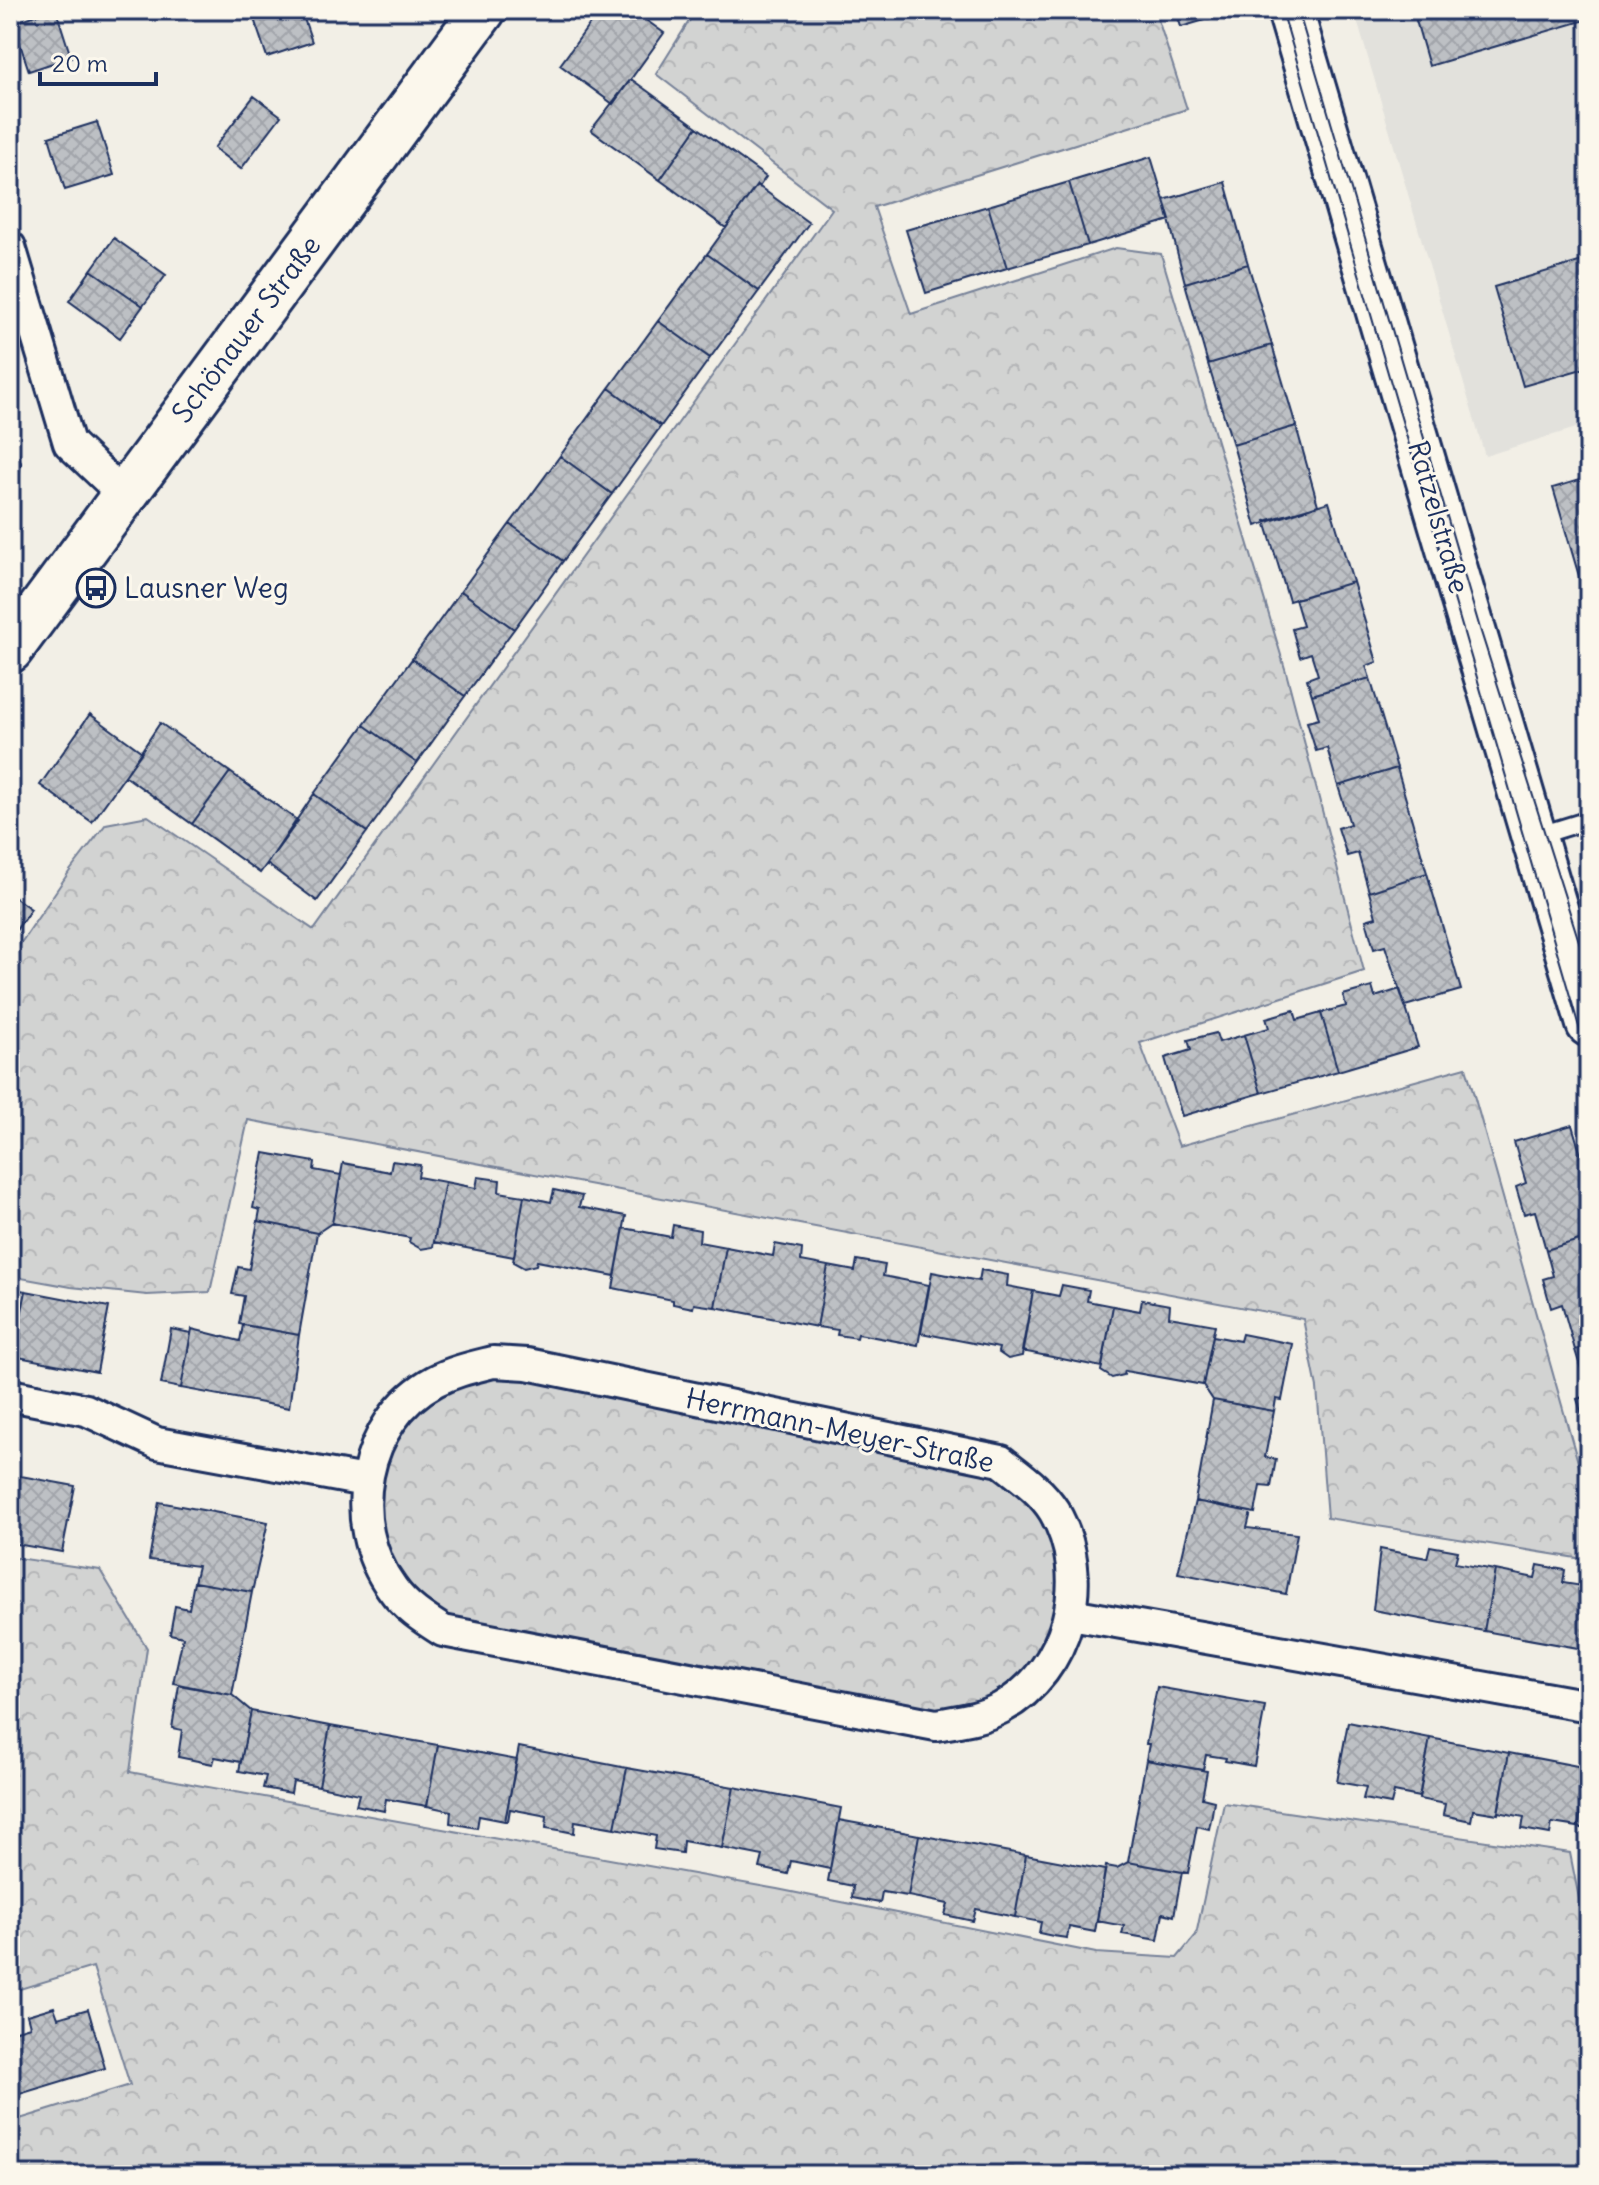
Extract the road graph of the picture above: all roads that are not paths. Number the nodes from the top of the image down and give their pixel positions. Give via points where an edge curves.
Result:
1 (483, 10) edge
2 (1290, 10) edge
3 (10, 247) edge
4 (123, 494) junction
5 (10, 650) edge
6 (1589, 820) edge
7 (1533, 837) junction
8 (1589, 1024) edge
9 (10, 1395) edge
10 (365, 1481) junction
11 (1071, 1614) junction
12 (1589, 1706) edge

1 - 4 main road, Schönauer Straße
2 - 7 main road, Ratzelstraße
3 - 4 street via 69,443
4 - 5 main road, Schönauer Straße
6 - 7 lane
7 - 8 main road, Ratzelstraße
9 - 10 street via 86,1410 157,1443
10 - 11 street, Herrmann-Meyer-Straße via 364,1518 373,1555 415,1613 443,1631 936,1725 978,1718 1022,1694 1054,1657
10 - 11 street, Herrmann-Meyer-Straße via 392,1419 432,1382 493,1362 527,1364 1001,1461 1039,1491 1054,1512 1074,1573
11 - 12 street

